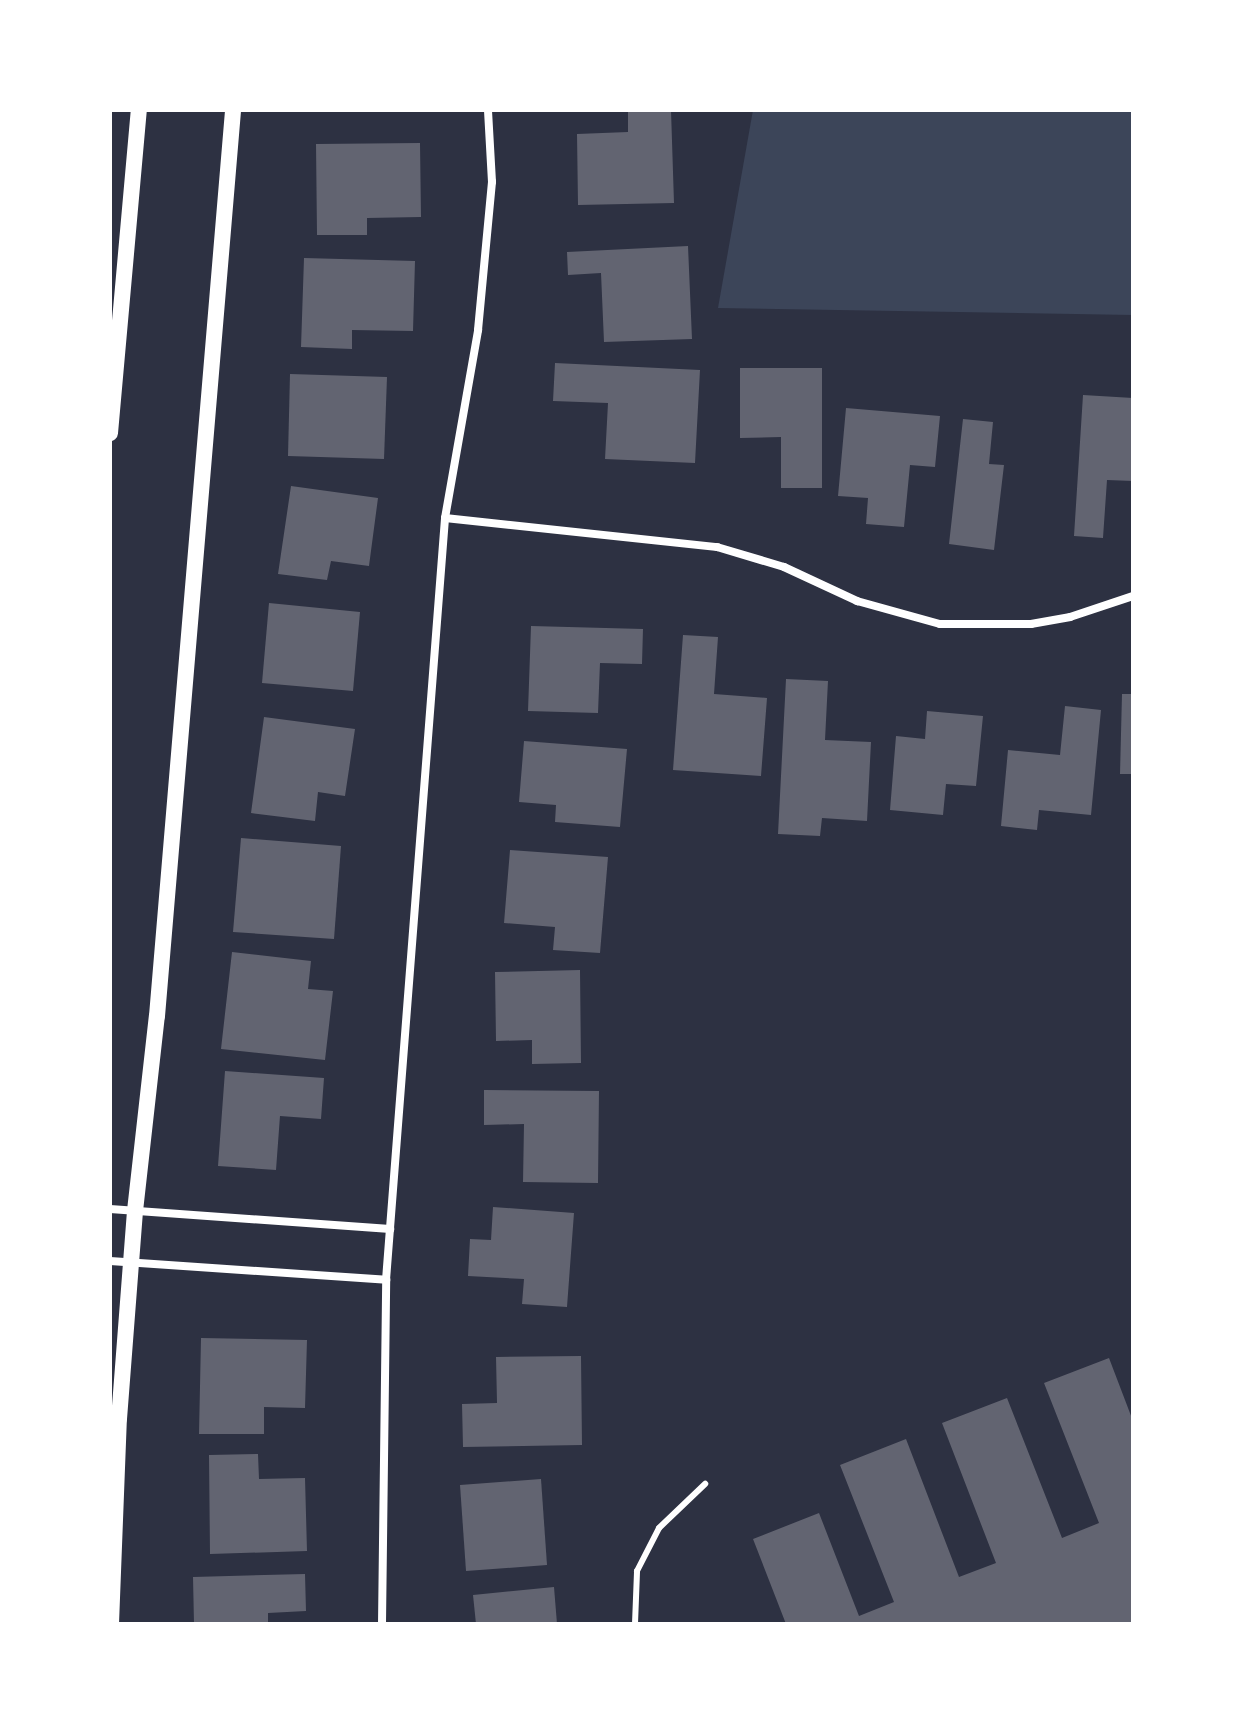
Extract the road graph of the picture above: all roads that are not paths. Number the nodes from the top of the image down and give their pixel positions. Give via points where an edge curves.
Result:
1 (139, 110) edge
2 (233, 110) edge
3 (488, 110) edge
4 (110, 433) edge
5 (445, 518) junction
6 (1133, 596) edge
7 (110, 1209) edge
8 (135, 1211) junction
9 (390, 1229) junction
10 (110, 1261) edge
11 (132, 1263) junction
12 (386, 1280) junction
13 (705, 1484) dead end
14 (111, 1624) edge
15 (382, 1624) edge
16 (635, 1624) edge

1 - 4 main road
2 - 8 main road via 157,1016
3 - 5 street via 492,182 478,330
5 - 6 street via 717,547 784,567 869,605 940,624 1031,624
5 - 9 street
7 - 8 street
8 - 9 street
8 - 11 main road
9 - 12 street
10 - 11 street
11 - 12 street
11 - 14 main road
12 - 15 street
13 - 16 lane via 659,1528 637,1571

